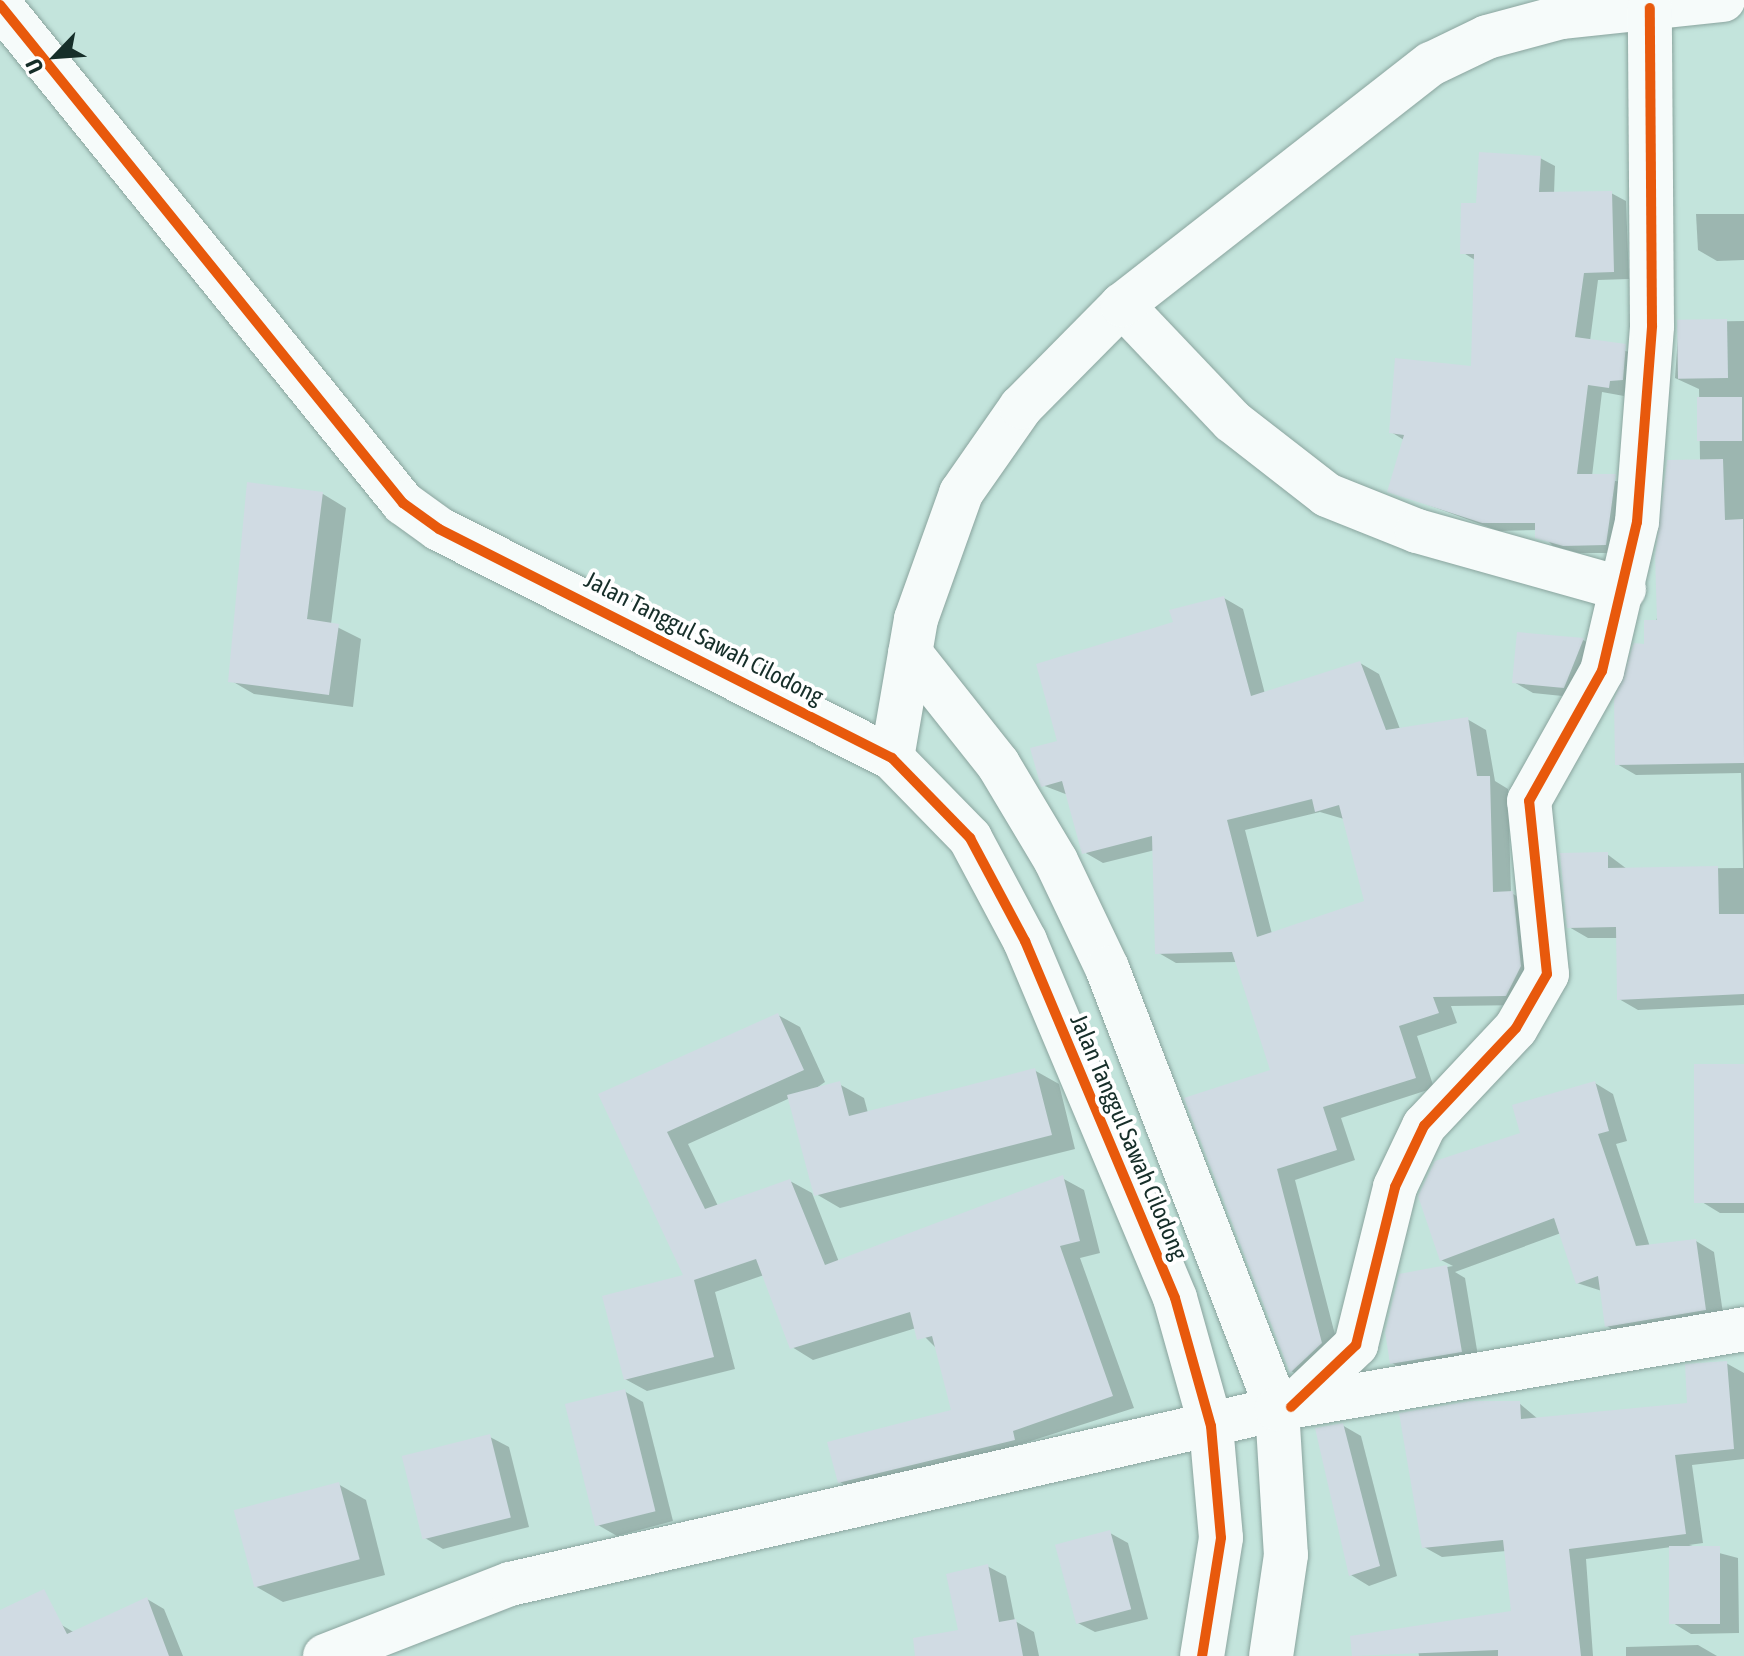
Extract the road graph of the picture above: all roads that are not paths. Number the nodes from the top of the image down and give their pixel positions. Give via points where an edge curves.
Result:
1 (1723, 0) edge
2 (0, 5) edge
3 (1650, 8) junction
4 (1122, 305) junction
5 (1624, 589) junction
6 (910, 653) junction
7 (892, 758) junction
8 (1190, 1186) junction
9 (1136, 1197) junction
10 (1744, 1329) edge
11 (1284, 1408) junction
12 (1211, 1426) junction
13 (325, 1656) edge
14 (1202, 1656) edge
15 (1271, 1656) edge

1 - 3 street
2 - 7 street, Jalan Tanggul Sawah Cilodong via 403,503 439,529
3 - 4 street via 1561,17 1487,37 1431,64
3 - 5 street via 1652,326
4 - 5 street via 1232,421 1327,495 1417,531
4 - 6 street via 1021,407 961,493
5 - 11 street via 1587,705 1529,801 1547,974 1516,1028 1424,1126 1395,1187 1356,1345
6 - 7 street
6 - 8 street via 998,764 1056,861 1107,968
7 - 9 street, Jalan Tanggul Sawah Cilodong via 945,804 988,868
8 - 9 street
8 - 11 street
9 - 12 street, Jalan Tanggul Sawah Cilodong via 1175,1298
10 - 11 street
11 - 12 street
11 - 15 street via 1287,1508
12 - 13 street via 510,1584
12 - 14 street, Jalan Tanggul Sawah Cilodong via 1221,1538

